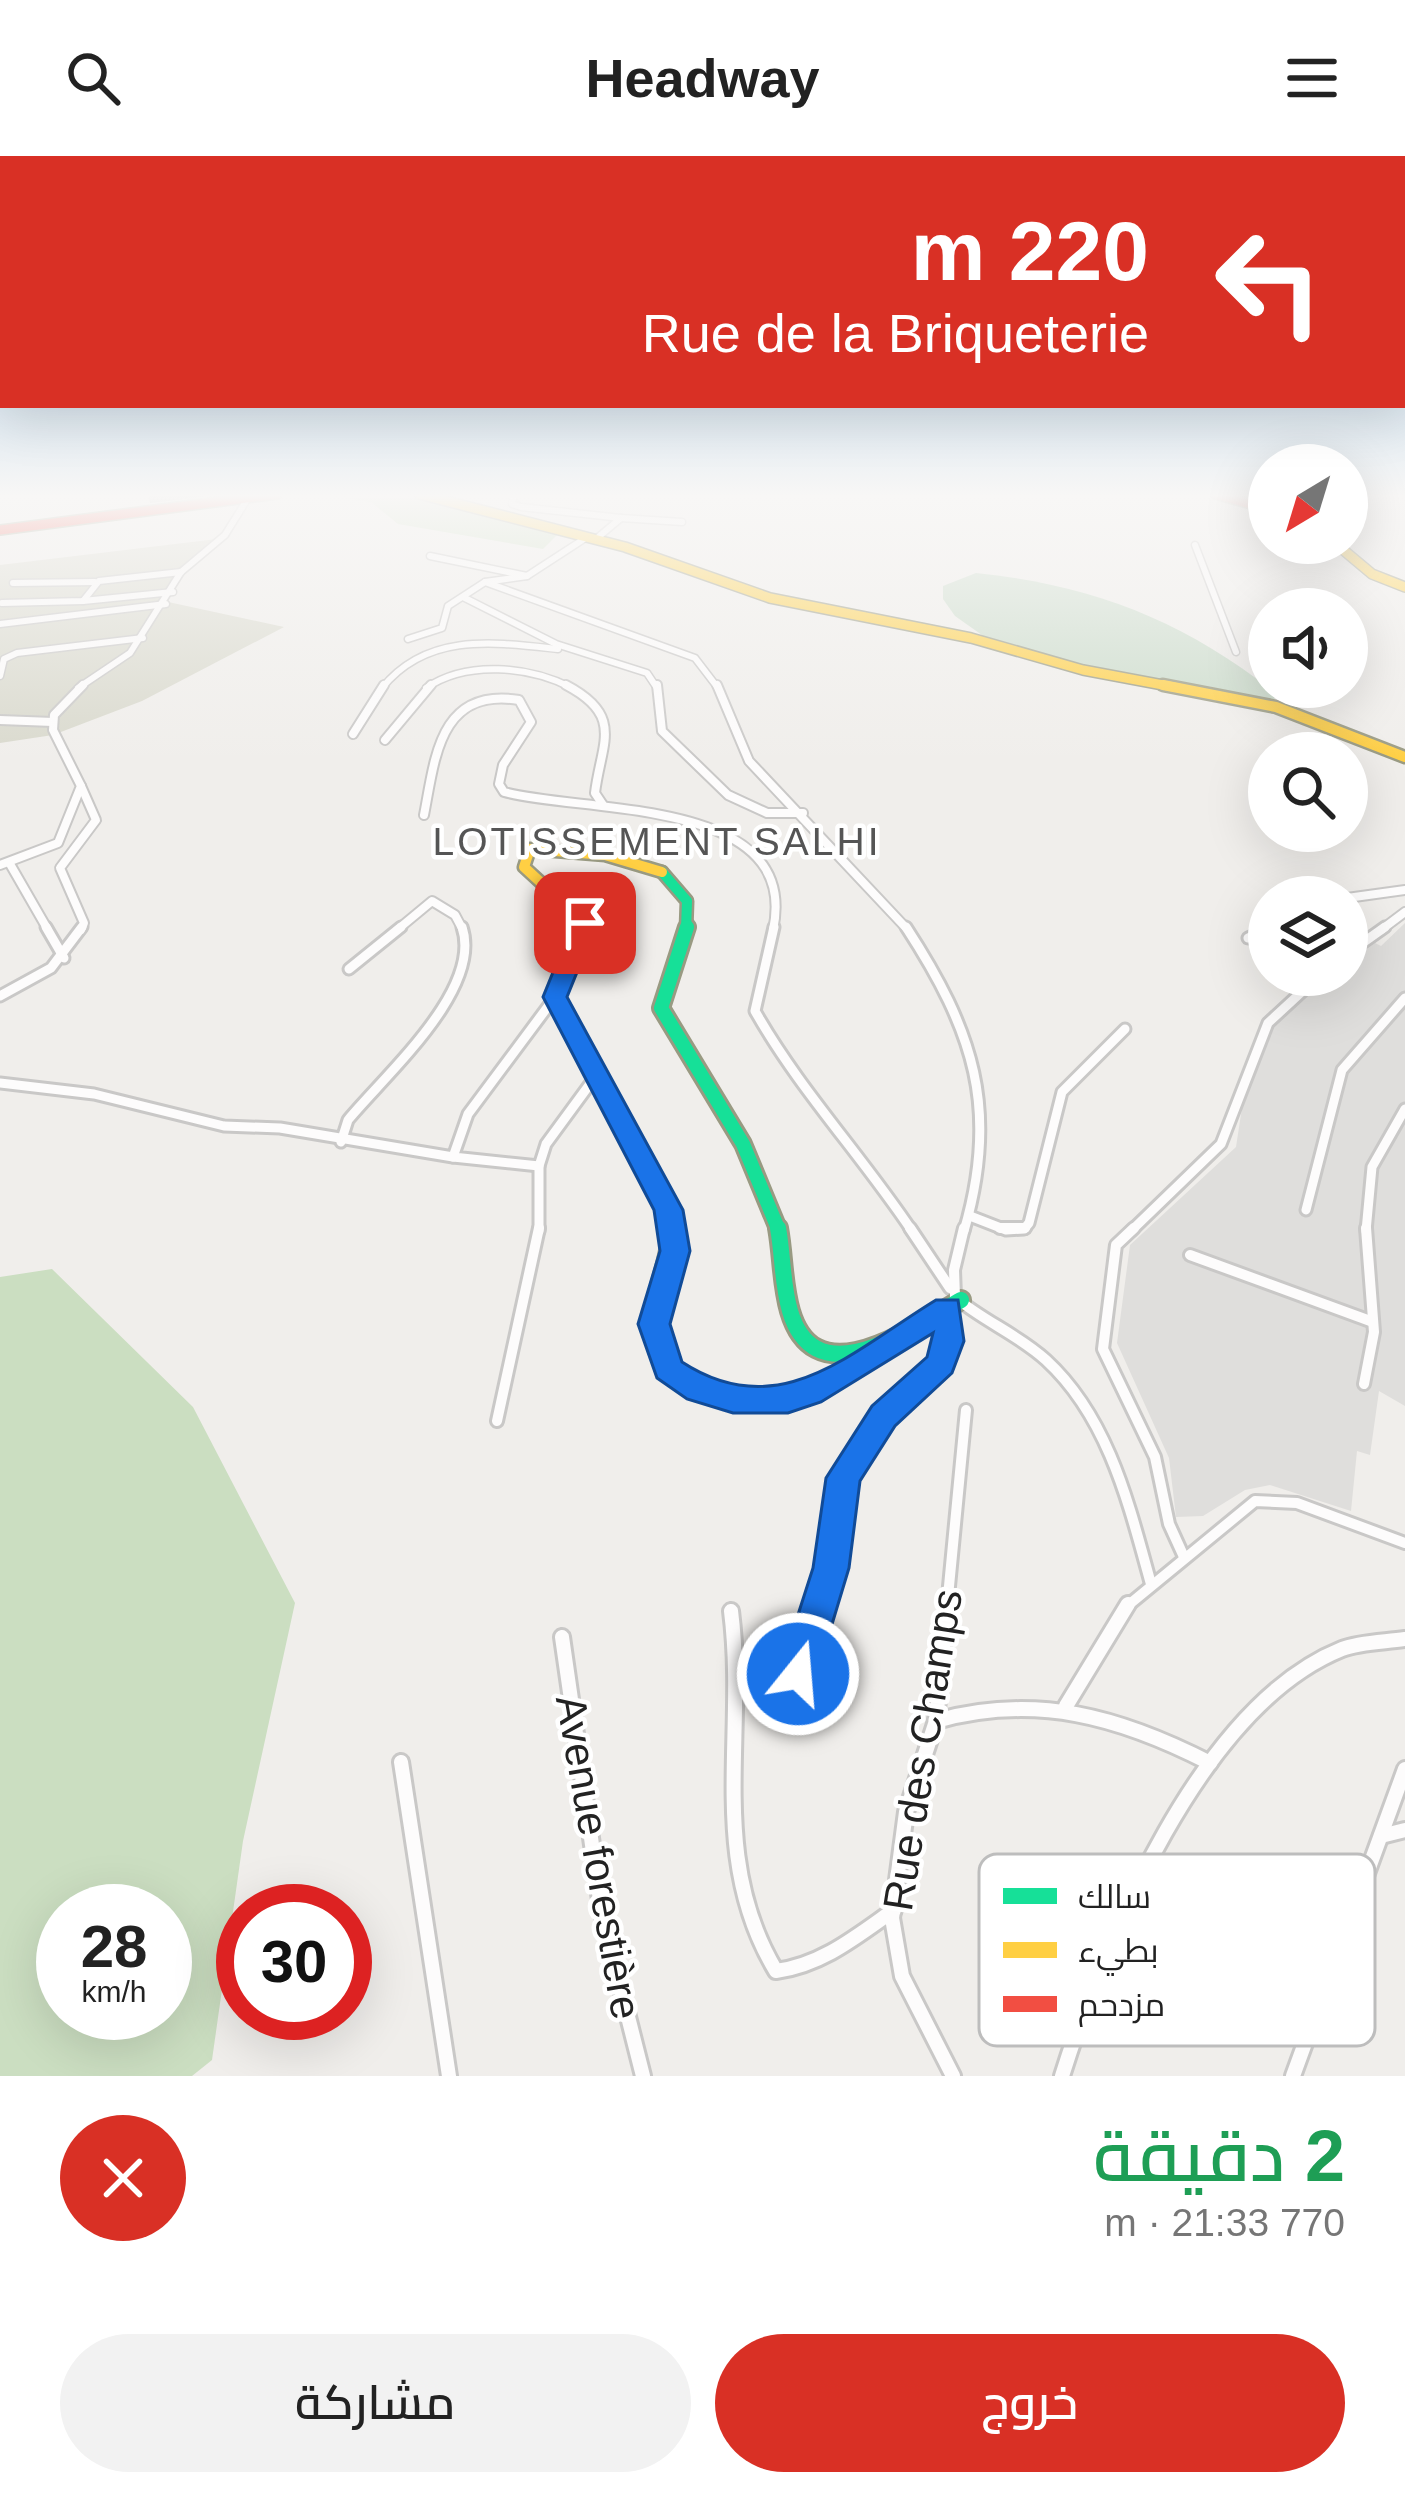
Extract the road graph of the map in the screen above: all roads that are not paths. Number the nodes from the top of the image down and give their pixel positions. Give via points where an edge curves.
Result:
1 (13, 584) dead end
2 (29, 584) edge
3 (94, 584) edge
4 (176, 584) edge
5 (483, 584) edge
6 (489, 584) edge
7 (727, 584) edge
8 (1210, 584) edge
9 (173, 592) junction
10 (463, 597) junction
11 (83, 601) junction
12 (2, 603) edge
13 (166, 604) junction
14 (0, 624) edge
15 (143, 638) junction
16 (408, 638) dead end
17 (575, 651) junction
18 (1236, 652) dead end
19 (0, 676) edge
20 (0, 720) edge
21 (53, 722) junction
22 (353, 734) dead end
23 (385, 740) dead end
24 (1405, 758) edge
25 (81, 786) junction
26 (605, 807) junction
27 (803, 812) junction
28 (424, 815) dead end
29 (7, 867) edge
30 (0, 884) edge
31 (1405, 890) edge
32 (1368, 895) edge
33 (1405, 912) edge
34 (1368, 939) edge
35 (64, 958) junction
36 (350, 969) dead end
37 (0, 996) edge
38 (1297, 996) edge
39 (555, 997) junction
40 (1405, 998) edge
41 (1125, 1029) dead end
42 (598, 1073) junction
43 (0, 1083) edge
44 (1405, 1109) edge
45 (341, 1142) junction
46 (453, 1157) junction
47 (539, 1166) junction
48 (1306, 1210) dead end
49 (970, 1216) junction
50 (1190, 1256) dead end
51 (954, 1302) junction
52 (1372, 1322) junction
53 (879, 1347) junction
54 (1364, 1384) dead end
55 (966, 1410) dead end
56 (497, 1421) dead end
57 (1405, 1543) edge
58 (1184, 1557) junction
59 (1151, 1584) junction
60 (731, 1611) dead end
61 (562, 1637) dead end
62 (1405, 1640) edge
63 (798, 1674) dead end
64 (1066, 1706) junction
65 (936, 1721) junction
66 (401, 1762) dead end
67 (1210, 1763) junction
68 (1405, 1769) edge
69 (1405, 1830) edge
70 (1381, 1836) junction
71 (1158, 1854) edge
72 (1374, 1854) edge
73 (894, 1910) junction
74 (1072, 2046) edge
75 (1304, 2046) edge
76 (449, 2076) edge
77 (644, 2076) edge
78 (953, 2076) edge
79 (1062, 2076) edge
80 (1293, 2076) edge

1 - 2 street
3 - 11 street
4 - 9 street
5 - 10 street
6 - 27 street via 695,658 716,684 748,761
7 - 24 street via 1083,670 1276,707
8 - 18 street
9 - 11 street
9 - 13 street
10 - 16 street via 448,606 442,628
10 - 17 street
11 - 12 street
13 - 14 street
13 - 15 street
15 - 19 street via 16,653 4,658
15 - 21 street via 70,694
17 - 22 street via 467,643 420,653 397,666
17 - 27 street via 654,678 662,731 728,795 753,809
20 - 21 street
21 - 25 street
23 - 26 street via 422,691 449,676 532,672 603,717 608,740 595,793
25 - 29 street via 58,843
25 - 35 street via 96,820 60,868 84,922
26 - 28 street via 504,792 503,765 531,722 519,700 488,696 437,743
26 - 51 street via 691,822 763,862 773,882 775,927 755,1011 869,1166
27 - 49 street via 903,922 974,1056 978,1154
29 - 30 street
29 - 35 street
31 - 32 street
33 - 34 street
35 - 37 street
36 - 45 street via 432,901 466,935 470,963 458,987 360,1104
38 - 58 street via 1268,1023 1221,1144 1116,1245 1103,1349 1155,1457
39 - 42 street
39 - 46 street via 468,1114
39 - 53 street via 585,923 524,867 530,849 620,858 680,883 687,927 661,1008 773,1210 787,1313 827,1354 853,1358
40 - 48 street via 1342,1070
41 - 49 street via 1062,1093 1029,1223 1006,1230
42 - 47 street
42 - 53 street via 674,1233 672,1271 654,1324 668,1369 733,1400 788,1400
43 - 45 street
44 - 52 street via 1372,1168
45 - 46 street
46 - 47 street
47 - 56 street via 538,1234
49 - 51 street
50 - 52 street
51 - 53 street
51 - 59 street via 1046,1360 1082,1403 1126,1497
51 - 63 street via 941,1364 884,1416 843,1478 831,1568
52 - 54 street via 1375,1359
55 - 65 street, Rue des Champs
57 - 58 street via 1273,1499 1240,1509
58 - 59 street
59 - 64 street via 1131,1599
60 - 73 street via 734,1835 752,1938 776,1971 787,1971
61 - 77 street, Avenue forestière via 605,1934
62 - 67 street via 1340,1651 1295,1671 1258,1702
64 - 65 street via 1011,1706
64 - 67 street
65 - 73 street, Rue des Champs via 917,1762
66 - 76 street
67 - 71 street
68 - 70 street
69 - 70 street
70 - 72 street
73 - 78 street, Rue des Champs via 901,1973
74 - 79 street
75 - 80 street

